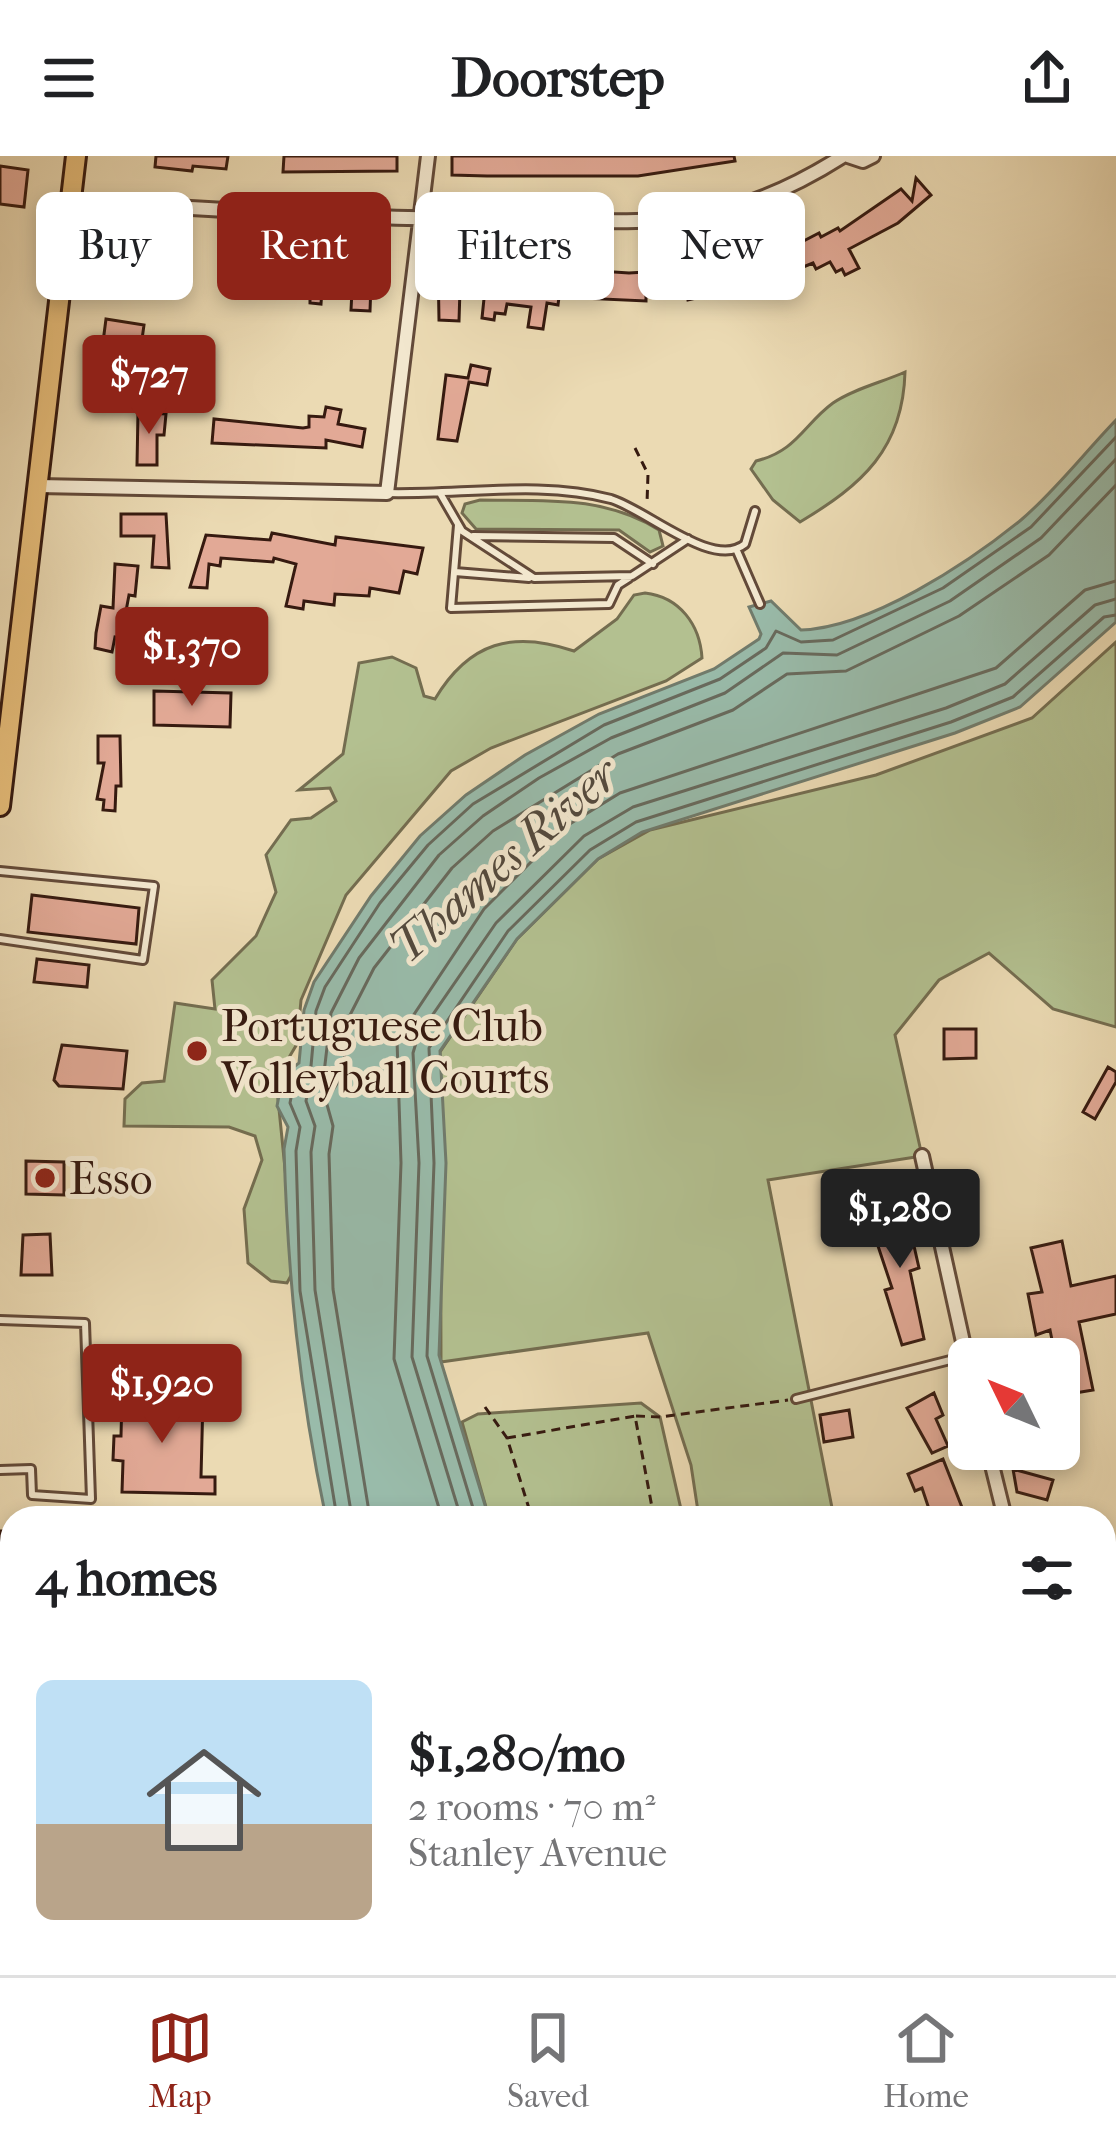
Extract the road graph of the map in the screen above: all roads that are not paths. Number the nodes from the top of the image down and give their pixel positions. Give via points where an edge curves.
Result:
1 (76, 156) edge
2 (428, 156) edge
3 (846, 156) edge
4 (873, 156) edge
5 (73, 192) edge
6 (422, 192) edge
7 (193, 208) edge
8 (415, 220) edge
9 (614, 220) edge
10 (415, 246) edge
11 (60, 300) edge
12 (38, 486) junction
13 (387, 493) junction
14 (440, 493) junction
15 (755, 511) dead end
16 (458, 524) junction
17 (469, 536) junction
18 (688, 539) junction
19 (736, 551) junction
20 (653, 564) junction
21 (454, 572) junction
22 (632, 576) junction
23 (535, 578) junction
24 (760, 604) dead end
25 (0, 806) edge
26 (0, 871) edge
27 (0, 939) edge
28 (922, 1156) dead end
29 (0, 1320) edge
30 (962, 1338) edge
31 (948, 1367) edge
32 (796, 1399) road end
33 (0, 1470) edge
34 (993, 1470) edge
35 (1002, 1506) edge

1 - 5 main road
2 - 6 street
3 - 4 street
3 - 9 street via 772,195 700,215
7 - 8 street
10 - 13 street
11 - 12 main road
12 - 13 street
12 - 25 main road
13 - 14 lane
14 - 16 lane
14 - 18 lane via 615,500
15 - 19 lane via 751,534
16 - 17 lane
16 - 21 lane
17 - 20 lane via 614,538
17 - 23 lane
18 - 19 lane
18 - 20 lane
19 - 24 lane
20 - 22 lane
21 - 22 lane via 451,608 609,604
21 - 23 lane
22 - 23 lane
26 - 27 lane via 154,886 143,960
28 - 30 street
29 - 33 lane via 85,1323 91,1499 32,1495 31,1469
31 - 32 lane
34 - 35 street

